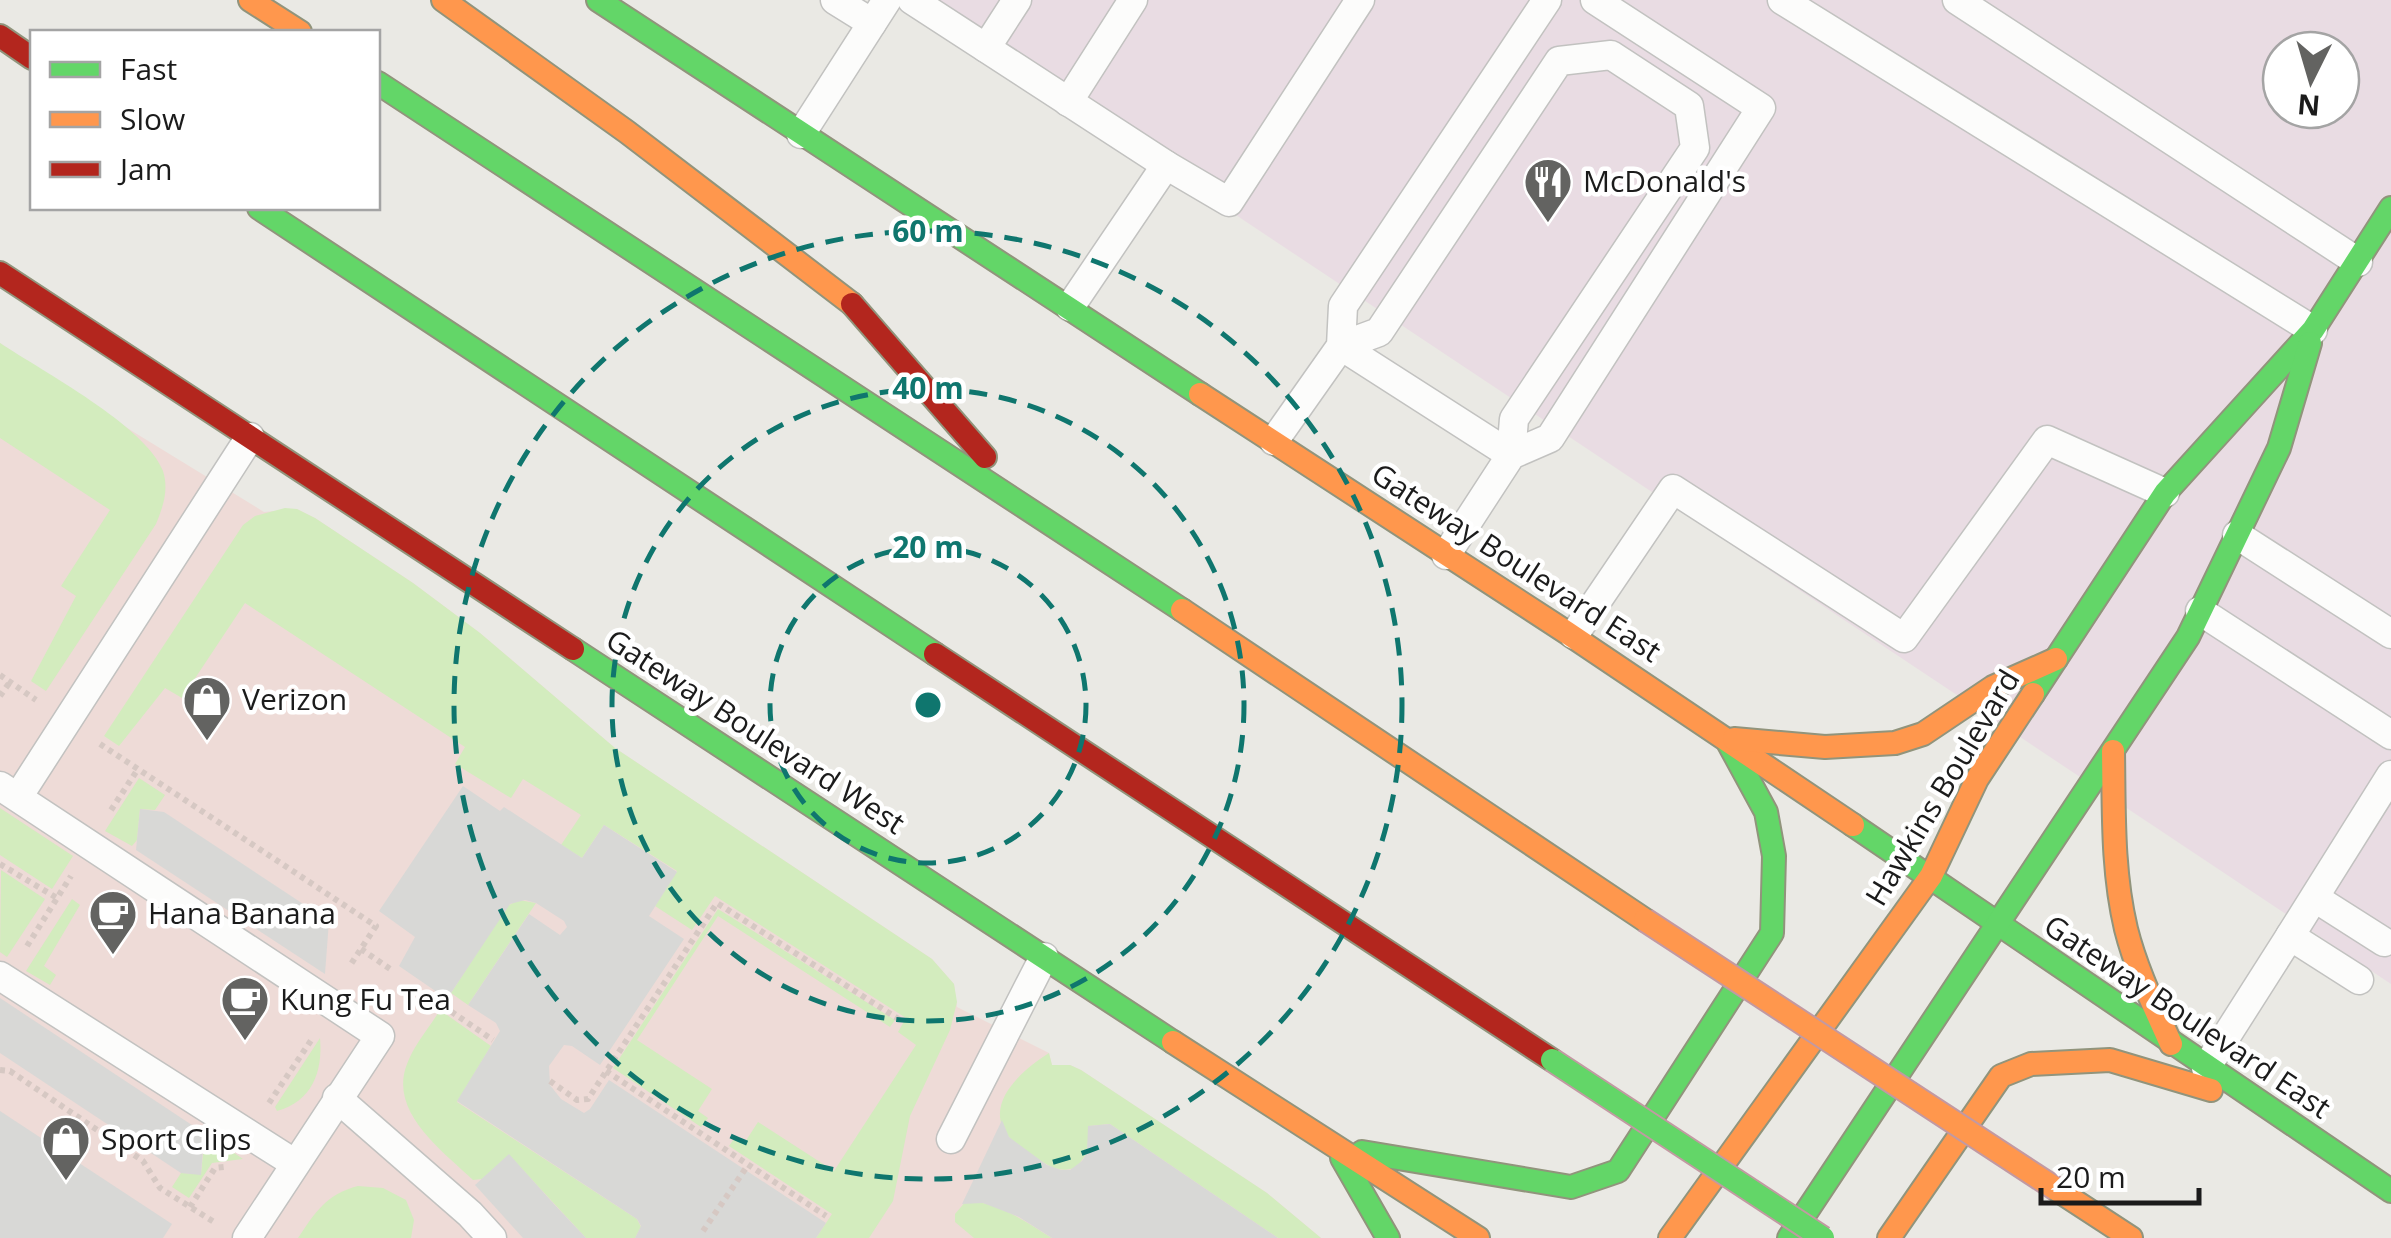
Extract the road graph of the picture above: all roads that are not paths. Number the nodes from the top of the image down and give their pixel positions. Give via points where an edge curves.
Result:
1 (250, 0) edge
2 (442, 0) edge
3 (598, 0) edge
4 (835, 0) edge
5 (912, 0) edge
6 (1017, 0) edge
7 (1133, 0) edge
8 (1360, 0) edge
9 (1547, 0) edge
10 (1594, 0) edge
11 (1782, 0) edge
12 (1958, 0) edge
13 (879, 11) edge
14 (297, 30) edge
15 (0, 36) edge
16 (986, 48) junction
17 (30, 57) edge
18 (380, 84) edge
19 (1068, 102) junction
20 (801, 134) junction
21 (1166, 165) junction
22 (2391, 208) edge
23 (262, 210) edge
24 (2358, 262) junction
25 (0, 273) edge
26 (1070, 308) junction
27 (2313, 330) junction
28 (1341, 346) junction
29 (250, 437) junction
30 (1274, 442) junction
31 (1512, 455) junction
32 (2165, 493) junction
33 (1030, 508) junction
34 (2237, 535) junction
35 (1446, 555) junction
36 (2200, 611) junction
37 (2391, 634) edge
38 (1574, 635) junction
39 (2058, 658) junction
40 (2391, 735) edge
41 (1726, 738) junction
42 (2114, 751) junction
43 (2388, 788) edge
44 (9, 792) edge
45 (1931, 876) junction
46 (2314, 898) junction
47 (1999, 924) junction
48 (2290, 936) junction
49 (2384, 942) dead end
50 (1044, 957) junction
51 (9, 968) edge
52 (2359, 980) dead end
53 (2171, 1044) junction
54 (2206, 1068) junction
55 (338, 1098) junction
56 (2257, 1103) junction
57 (951, 1138) dead end
58 (1334, 1148) junction
59 (294, 1163) junction
60 (2391, 1191) edge
61 (247, 1238) edge
62 (492, 1238) edge
63 (1388, 1238) edge
64 (1478, 1238) edge
65 (1670, 1238) edge
66 (1789, 1238) edge
67 (1823, 1238) edge
68 (1889, 1238) edge
69 (2131, 1238) edge

1 - 14 main road
2 - 33 main road via 846,297
3 - 20 main road, Gateway Boulevard East
4 - 13 lane
5 - 16 lane
6 - 16 lane
7 - 19 lane
8 - 21 lane via 1229,202
9 - 28 lane via 1344,306
10 - 31 lane via 1761,108 1550,438
11 - 27 lane
12 - 24 lane
13 - 20 lane
15 - 17 main road
16 - 19 lane
18 - 33 main road
19 - 21 lane
20 - 26 main road, Gateway Boulevard East
21 - 26 lane
22 - 24 main road, Hawkins Boulevard
23 - 67 main road, bridge
24 - 27 main road, Hawkins Boulevard
25 - 29 main road, Gateway Boulevard West
26 - 30 main road, Gateway Boulevard East
27 - 32 main road, Hawkins Boulevard
27 - 34 main road, Hawkins Boulevard via 2279,448
28 - 30 lane
28 - 31 lane
28 - 31 lane via 1379,332 1559,61 1611,55 1689,106 1694,148 1514,419
29 - 44 lane
29 - 50 main road, Gateway Boulevard West
30 - 35 main road, Gateway Boulevard East
31 - 35 lane
32 - 38 lane via 2047,440 1904,638 1673,490
32 - 39 main road, Hawkins Boulevard
33 - 69 main road, bridge
34 - 36 main road, Hawkins Boulevard
34 - 37 lane
35 - 38 main road, Gateway Boulevard East
36 - 40 lane
36 - 42 main road, Hawkins Boulevard
38 - 41 main road, Gateway Boulevard East
39 - 41 main road via 1911,739 1794,746
39 - 45 main road, Hawkins Boulevard via 1976,779
41 - 45 main road, Gateway Boulevard East
41 - 58 main road via 1766,812 1774,856 1772,934 1618,1171 1585,1184 1554,1185
42 - 47 main road, Hawkins Boulevard
42 - 53 main road via 2116,868 2126,928
43 - 46 lane
44 - 55 lane via 380,1036
45 - 47 main road, Gateway Boulevard East
45 - 65 main road, Hawkins Boulevard
46 - 48 lane
46 - 49 lane
47 - 53 main road, Gateway Boulevard East
47 - 66 main road, Hawkins Boulevard
48 - 52 lane
48 - 54 lane
50 - 57 lane
50 - 58 main road, Gateway Boulevard West
51 - 59 lane
53 - 54 main road, Gateway Boulevard East
54 - 56 main road, Gateway Boulevard East
55 - 59 lane
55 - 62 lane
56 - 60 main road, Gateway Boulevard East
56 - 68 main road via 2110,1060 2031,1064 2001,1076
58 - 63 main road
58 - 64 main road, Gateway Boulevard West
59 - 61 lane

